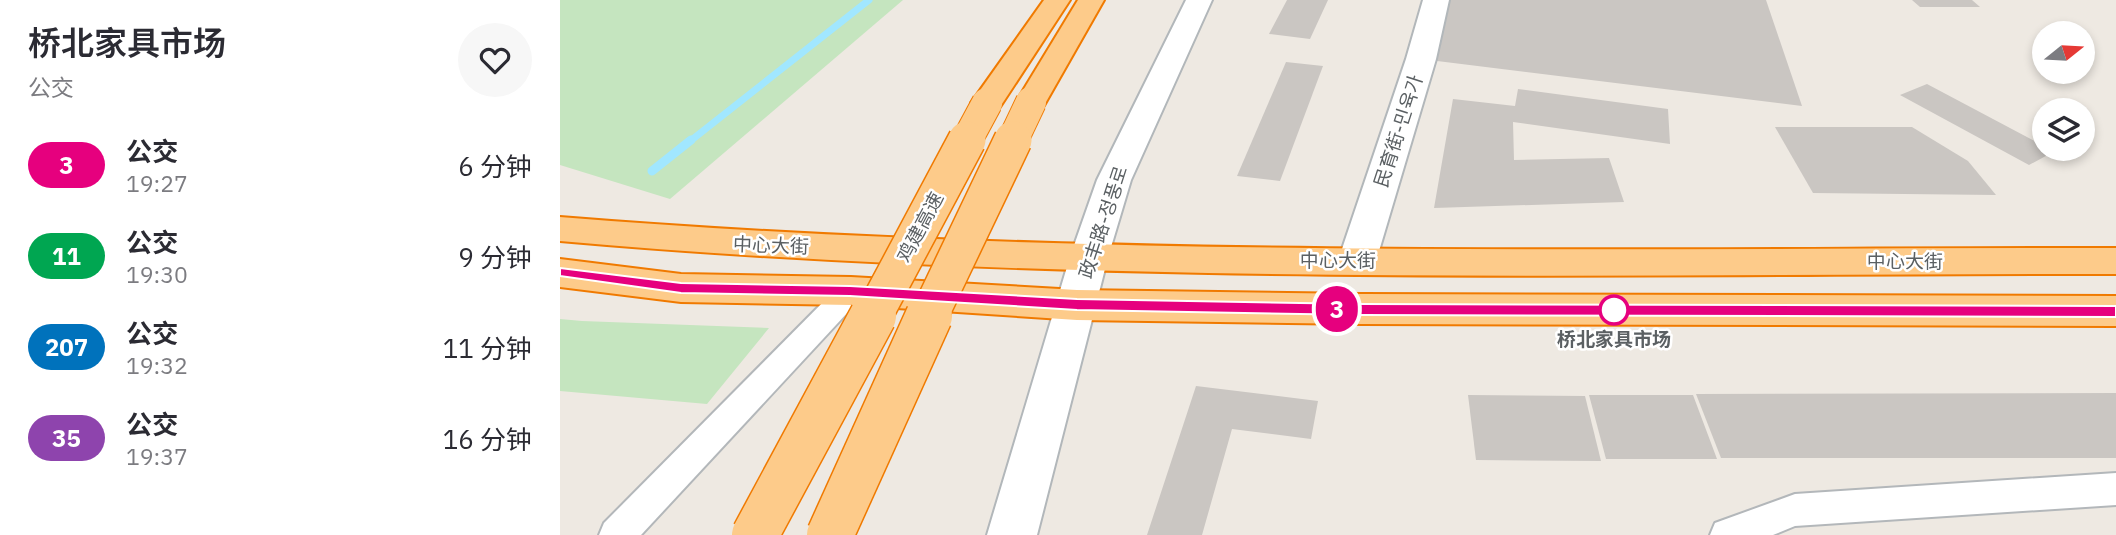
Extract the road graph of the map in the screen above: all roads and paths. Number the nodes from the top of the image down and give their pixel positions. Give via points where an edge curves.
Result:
1 (1056, 0) edge
2 (1091, 0) edge
3 (1199, 0) edge
4 (1436, 0) edge
5 (560, 229) edge
6 (1089, 257) junction
7 (1357, 261) junction
8 (2116, 261) edge
9 (560, 273) edge
10 (850, 291) junction
11 (1077, 305) junction
12 (2113, 315) edge
13 (2116, 489) edge
14 (617, 535) edge
15 (755, 535) edge
16 (830, 535) edge
17 (1012, 535) edge
18 (1728, 535) edge

1 - 15 highway, 鸡建高速, bridge via 988,103
2 - 16 highway, bridge via 1031,102
3 - 6 street, 政丰路-정풍로 via 1114,180
4 - 7 street, 民育街-민육가
5 - 6 highway, 中心大街 via 703,243
6 - 7 highway, 中心大街
6 - 11 street, 政丰路-정풍로
7 - 8 highway, 中心大街
9 - 10 highway via 681,288
10 - 11 highway
10 - 14 street
11 - 12 highway
11 - 17 street, 政丰路-정풍로
13 - 18 street via 1795,510

